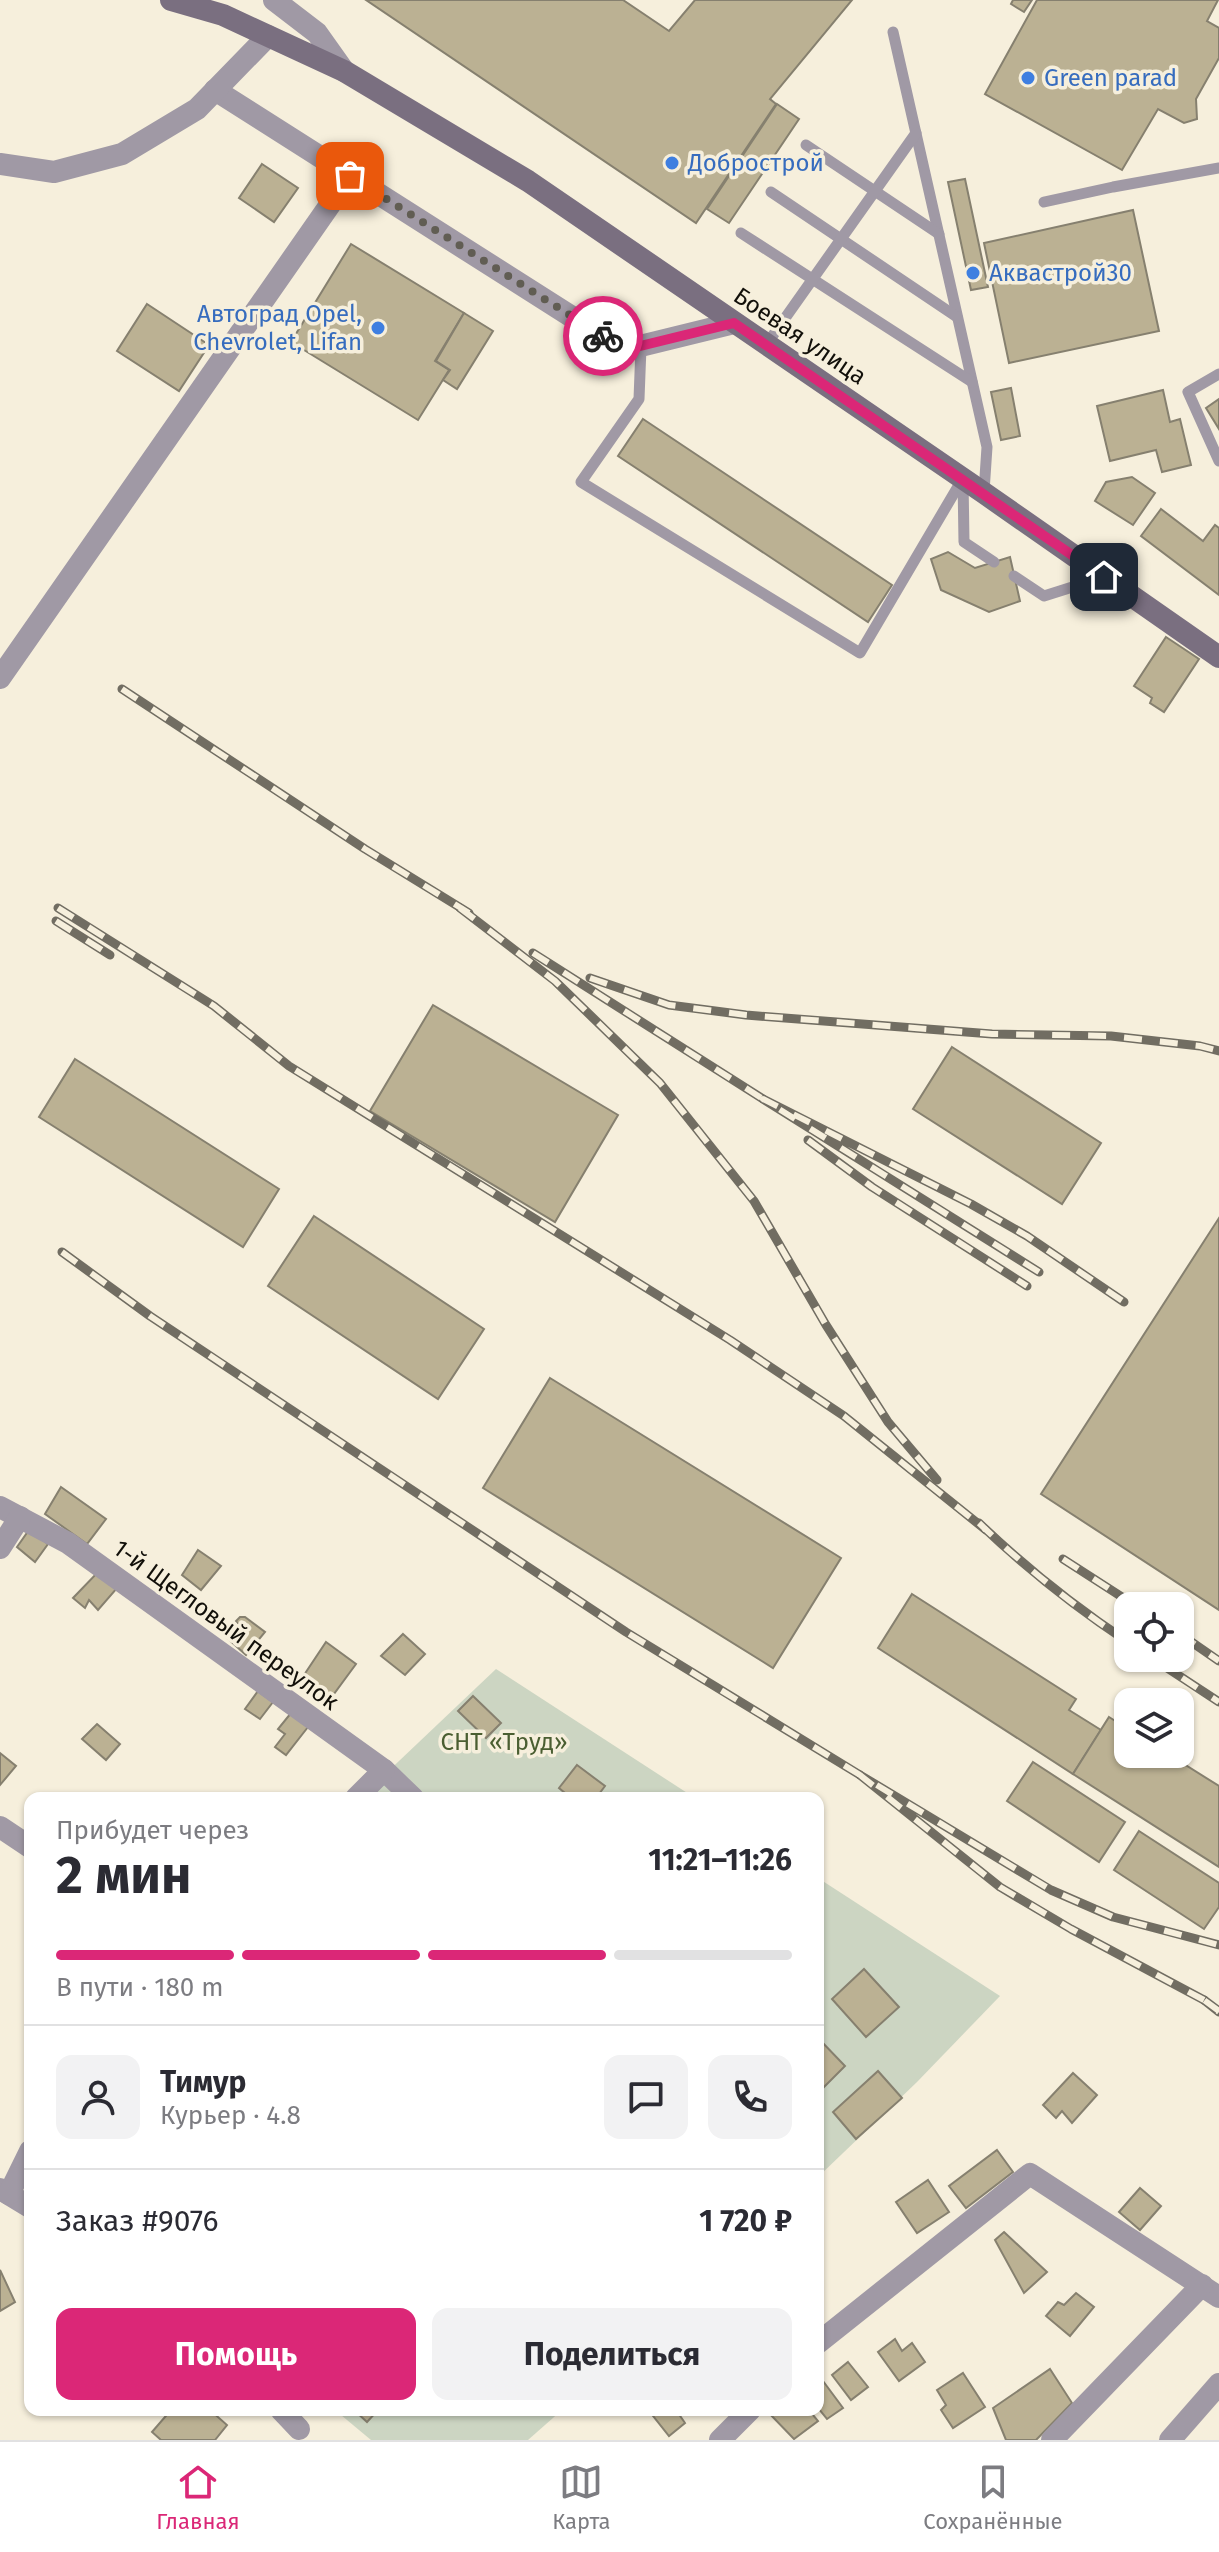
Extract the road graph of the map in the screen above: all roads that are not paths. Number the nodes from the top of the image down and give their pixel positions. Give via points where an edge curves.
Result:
1 (171, 0) edge
2 (274, 0) edge
3 (201, 4) edge
4 (893, 32) dead end
5 (268, 36) junction
6 (344, 71) junction
7 (215, 90) junction
8 (916, 133) junction
9 (806, 145) dead end
10 (0, 164) edge
11 (1219, 168) edge
12 (350, 176) junction
13 (875, 191) junction
14 (771, 192) dead end
15 (1044, 202) dead end
16 (741, 233) dead end
17 (939, 234) junction
18 (841, 239) junction
19 (812, 279) junction
20 (957, 317) junction
21 (734, 323) junction
22 (766, 345) junction
23 (641, 347) junction
24 (1219, 374) edge
25 (972, 382) junction
26 (1219, 461) edge
27 (963, 478) junction
28 (984, 493) junction
29 (994, 562) dead end
30 (1014, 576) dead end
31 (1104, 577) junction
32 (1219, 657) edge
33 (0, 678) edge
34 (10, 1512) edge
35 (0, 1548) edge
36 (384, 1770) junction
37 (362, 1792) edge
38 (407, 1792) edge
39 (0, 1827) edge
40 (24, 1843) edge
41 (24, 2160) edge
42 (4, 2191) edge
43 (24, 2203) edge
44 (1210, 2291) edge
45 (824, 2338) edge
46 (1219, 2384) edge
47 (287, 2416) edge
48 (744, 2416) edge
49 (299, 2429) dead end
50 (1061, 2437) edge
51 (720, 2440) edge
52 (1170, 2440) edge

1 - 3 main road, Боевая улица
2 - 6 street via 317,33
3 - 5 main road, Боевая улица
4 - 8 lane
5 - 6 main road, Боевая улица
5 - 7 street
6 - 21 main road, Боевая улица via 528,181
7 - 10 street via 197,109 122,154 54,172
7 - 12 street
8 - 13 lane
8 - 17 lane
9 - 13 lane
11 - 15 lane
12 - 23 street via 624,350
12 - 33 street
13 - 17 lane
13 - 18 lane
14 - 18 lane
16 - 19 lane
17 - 20 lane
18 - 19 lane
18 - 20 lane
19 - 22 lane
19 - 25 lane
20 - 25 lane
21 - 22 main road, Боевая улица
21 - 23 street
22 - 27 main road, Боевая улица
23 - 27 lane via 639,399 581,482 860,653
24 - 26 lane via 1188,392
25 - 28 lane via 987,447
27 - 28 main road, Боевая улица
27 - 29 lane via 964,542
28 - 31 main road, Боевая улица
30 - 31 lane via 1044,596
31 - 32 main road, Боевая улица
34 - 35 street
34 - 36 street, 1-й Щегловый переулок via 68,1543
36 - 37 street
36 - 38 street, 1-й Щегловый переулок
39 - 40 street
41 - 42 street
42 - 43 street
44 - 45 street via 1030,2174
44 - 50 street
46 - 52 street
47 - 49 street
48 - 51 street

